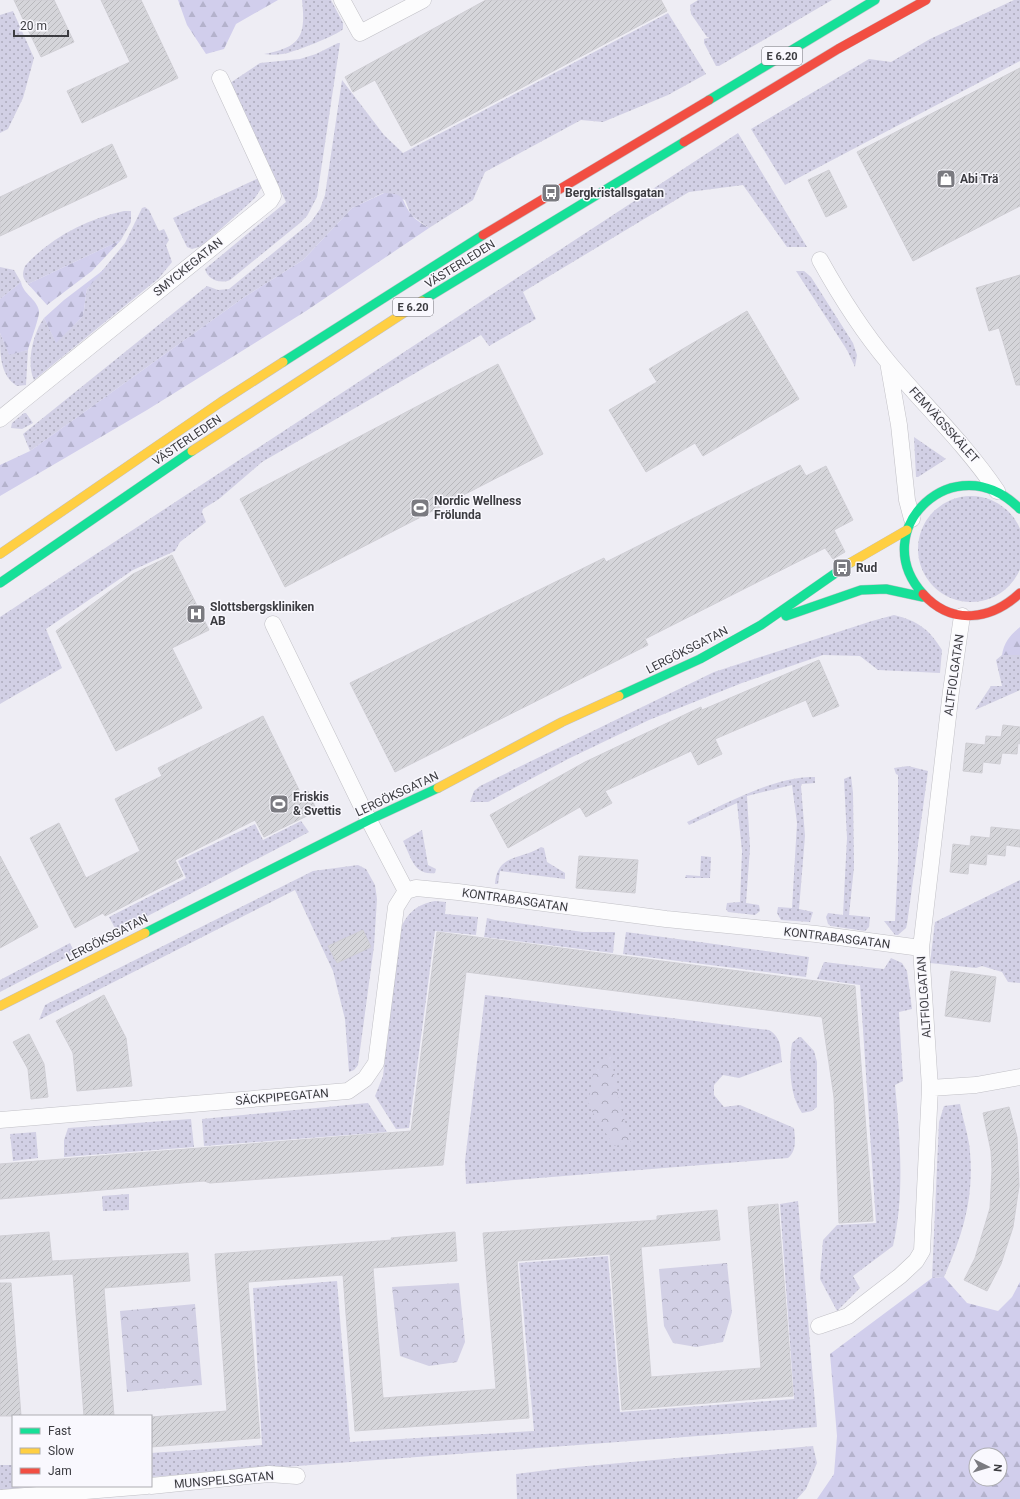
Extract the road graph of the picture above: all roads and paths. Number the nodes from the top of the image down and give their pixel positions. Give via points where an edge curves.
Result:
1 (342, 0) edge
2 (423, 0) edge
3 (875, 0) edge
4 (926, 0) edge
5 (220, 78) dead end
6 (820, 260) dead end
7 (888, 362) junction
8 (0, 419) edge
9 (1001, 493) junction
10 (1020, 498) edge
11 (1020, 509) edge
12 (910, 525) junction
13 (0, 554) edge
14 (0, 583) edge
15 (1020, 593) edge
16 (923, 597) junction
17 (1020, 603) edge
18 (1005, 606) junction
19 (962, 616) junction
20 (273, 624) dead end
21 (761, 624) junction
22 (369, 820) junction
23 (406, 891) junction
24 (921, 948) junction
25 (0, 1006) edge
26 (1020, 1077) edge
27 (930, 1088) junction
28 (0, 1120) edge
29 (819, 1326) dead end
30 (297, 1476) dead end
31 (152, 1486) edge
32 (135, 1487) edge
33 (0, 1498) edge

1 - 2 street via 360,33
3 - 13 main road, VÄSTERLEDEN / E 6.20 via 440,261 222,402
4 - 14 main road, VÄSTERLEDEN / E 6.20 via 838,49 452,282 235,422
5 - 8 street, SMYCKEGATAN via 272,191 270,201
6 - 7 street, FEMVÄGSSKÄLET via 840,296
7 - 9 street, FEMVÄGSSKÄLET via 979,464
7 - 12 street, FEMVÄGSSKÄLET
9 - 10 main road
9 - 11 main road
9 - 12 main road via 976,486 949,488 934,495 921,506
12 - 16 main road via 904,544 907,573
12 - 21 main road, LERGÖKSGATAN
15 - 18 main road
16 - 19 main road via 941,610
16 - 21 main road, LERGÖKSGATAN via 886,589 861,590
17 - 18 main road
18 - 19 main road via 992,613
19 - 24 street, ALTFIOLGATAN
20 - 22 street
21 - 22 main road, LERGÖKSGATAN via 700,659 562,722 420,798
22 - 23 street
22 - 25 main road, LERGÖKSGATAN
23 - 24 street, KONTRABASGATAN via 416,888 458,892
23 - 28 street, SÄCKPIPEGATAN via 396,907 376,1063 364,1079 348,1091
24 - 27 street, ALTFIOLGATAN
26 - 27 street via 976,1085
27 - 29 street, ALTFIOLGATAN via 922,1251 916,1261 900,1276 848,1316
30 - 31 street, MUNSPELSGATAN via 269,1474
32 - 33 street

